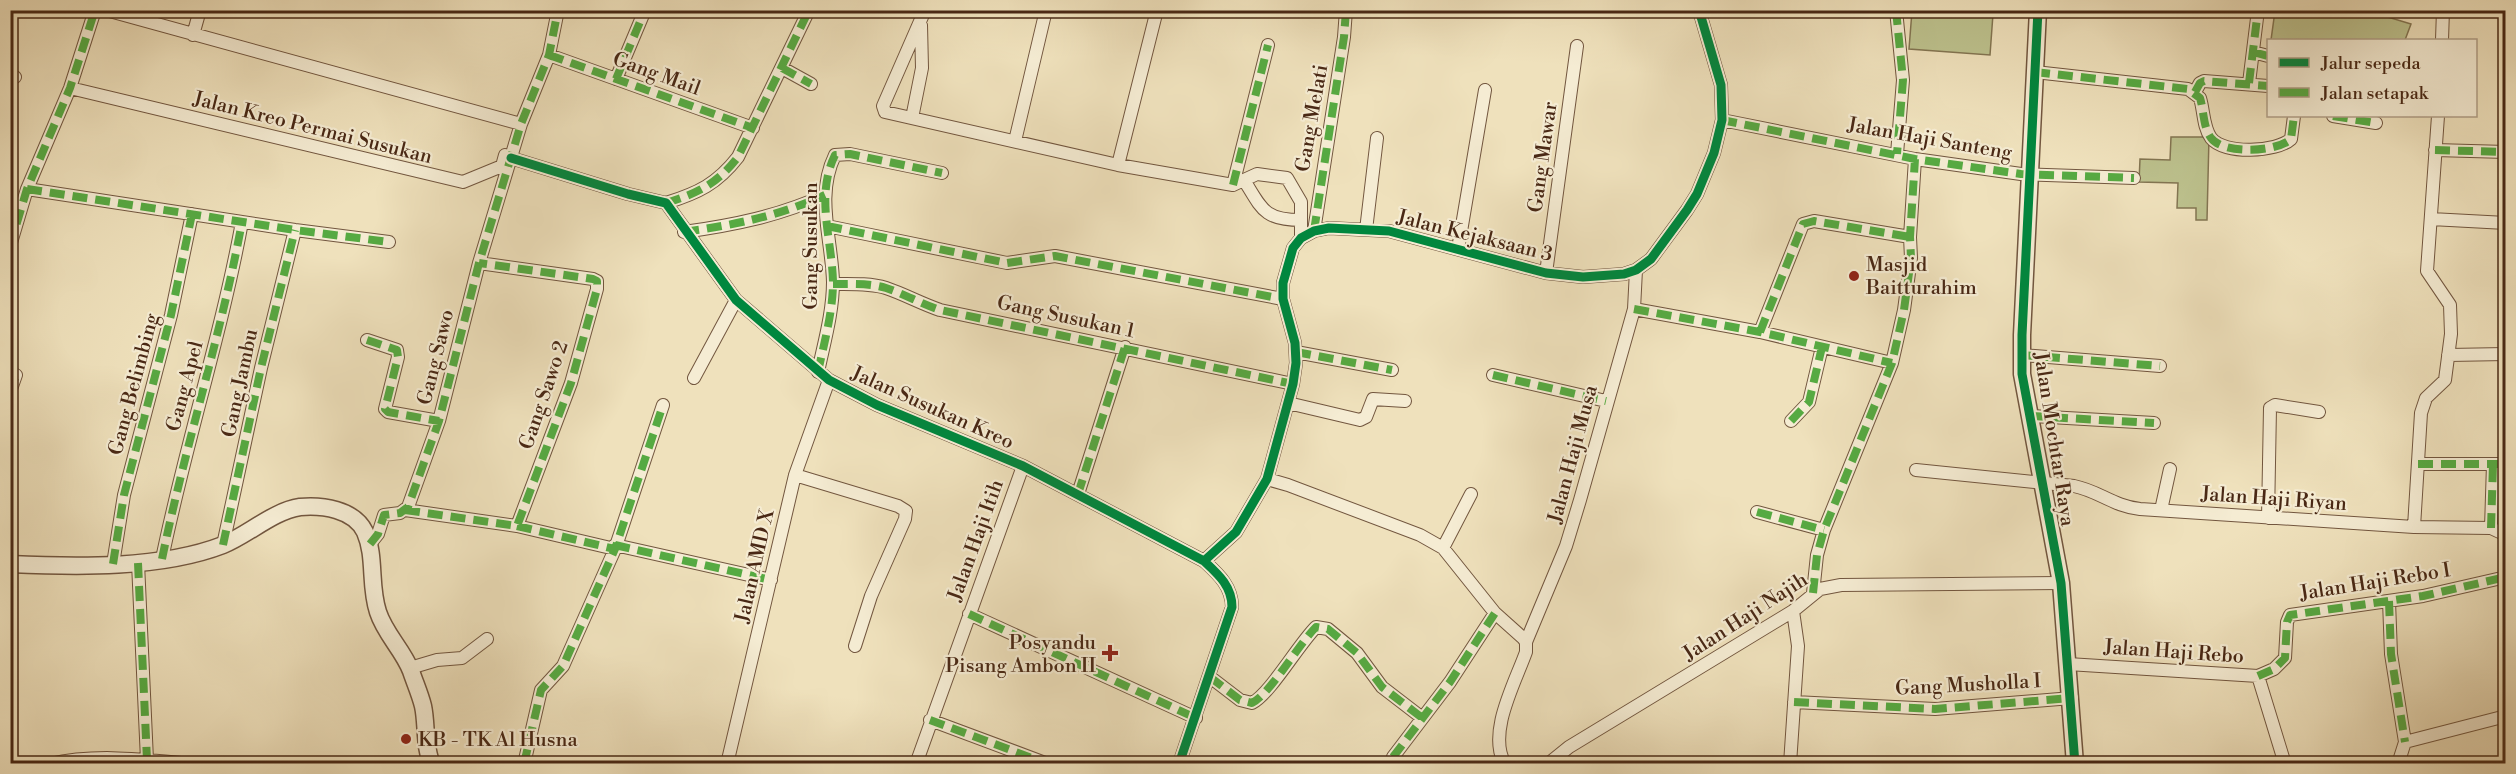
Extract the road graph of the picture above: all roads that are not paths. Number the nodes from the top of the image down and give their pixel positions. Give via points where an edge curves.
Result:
1 (95, 10) edge
2 (106, 10) edge
3 (200, 10) edge
4 (558, 10) edge
5 (645, 10) edge
6 (809, 10) edge
7 (1046, 10) edge
8 (1157, 10) edge
9 (1346, 10) edge
10 (1699, 10) edge
11 (1896, 10) edge
12 (2038, 10) edge
13 (2258, 10) edge
14 (2443, 10) edge
15 (137, 15) edge
16 (923, 16) edge
17 (193, 35) junction
18 (2442, 39) edge
19 (1268, 45) dead end
20 (1577, 46) dead end
21 (2253, 52) junction
22 (549, 55) junction
23 (2267, 56) edge
24 (782, 68) junction
25 (2035, 72) junction
26 (616, 79) junction
27 (2249, 83) junction
28 (811, 84) dead end
29 (2267, 86) edge
30 (70, 88) junction
31 (1485, 90) dead end
32 (2194, 92) junction
33 (912, 117) junction
34 (2294, 117) edge
35 (2339, 117) edge
36 (2438, 117) edge
37 (1722, 120) junction
38 (517, 123) junction
39 (2376, 123) dead end
40 (753, 128) junction
41 (1377, 138) dead end
42 (1015, 141) junction
43 (2435, 150) junction
44 (2505, 152) edge
45 (1897, 154) junction
46 (511, 158) junction
47 (1915, 159) junction
48 (1118, 165) junction
49 (942, 173) dead end
50 (2030, 175) junction
51 (2134, 178) dead end
52 (1238, 182) junction
53 (27, 189) junction
54 (825, 195) junction
55 (666, 203) junction
56 (192, 214) junction
57 (2431, 219) junction
58 (1301, 220) junction
59 (242, 222) junction
60 (2505, 223) edge
61 (826, 226) junction
62 (295, 230) junction
63 (1366, 230) junction
64 (1314, 231) junction
65 (684, 232) junction
66 (1910, 237) junction
67 (1301, 238) junction
68 (389, 242) dead end
69 (10, 246) edge
70 (1458, 249) junction
71 (479, 263) junction
72 (1636, 270) junction
73 (1546, 273) junction
74 (833, 284) junction
75 (1283, 299) junction
76 (736, 300) junction
77 (1634, 309) junction
78 (1760, 332) junction
79 (367, 340) dead end
80 (1125, 347) junction
81 (1822, 347) junction
82 (1296, 352) junction
83 (2505, 354) edge
84 (2022, 355) junction
85 (2448, 355) junction
86 (1893, 363) junction
87 (2160, 366) dead end
88 (1392, 370) dead end
89 (818, 372) junction
90 (16, 375) dead end
91 (1493, 375) dead end
92 (694, 378) dead end
93 (829, 380) junction
94 (1293, 384) junction
95 (10, 392) edge
96 (1405, 401) dead end
97 (1606, 401) junction
98 (1288, 403) junction
99 (663, 405) dead end
100 (2319, 412) dead end
101 (2030, 416) junction
102 (439, 421) junction
103 (1791, 421) dead end
104 (2154, 423) dead end
105 (2418, 464) junction
106 (2499, 464) edge
107 (1023, 466) junction
108 (2169, 469) dead end
109 (1916, 470) dead end
110 (795, 475) junction
111 (1267, 479) junction
112 (2043, 482) junction
113 (1078, 494) junction
114 (1471, 494) dead end
115 (405, 510) junction
116 (2161, 510) junction
117 (1757, 512) dead end
118 (2268, 518) junction
119 (517, 526) junction
120 (2414, 527) junction
121 (2491, 528) junction
122 (1824, 530) junction
123 (2505, 535) edge
124 (370, 544) junction
125 (223, 545) junction
126 (615, 547) junction
127 (1443, 548) junction
128 (162, 560) junction
129 (1204, 561) junction
130 (138, 563) junction
131 (10, 564) edge
132 (113, 564) junction
133 (2505, 577) edge
134 (771, 580) junction
135 (2061, 584) junction
136 (1813, 593) junction
137 (2389, 601) junction
138 (1793, 611) junction
139 (1495, 613) junction
140 (969, 614) junction
141 (488, 639) dead end
142 (1526, 642) junction
143 (855, 646) dead end
144 (2068, 664) junction
145 (410, 668) junction
146 (2258, 676) junction
147 (1210, 677) junction
148 (2072, 698) junction
149 (1794, 702) junction
150 (2505, 716) edge
151 (1421, 717) junction
152 (1196, 718) junction
153 (930, 720) junction
154 (2405, 742) junction
155 (1393, 757) dead end
156 (147, 760) junction
157 (1028, 760) edge
158 (66, 762) edge
159 (1183, 762) edge
160 (431, 763) edge
161 (50, 764) edge
162 (194, 764) edge
163 (411, 764) edge
164 (524, 764) edge
165 (727, 764) edge
166 (916, 764) edge
167 (1048, 764) edge
168 (1505, 764) edge
169 (1548, 764) edge
170 (1790, 764) edge
171 (2075, 764) edge
172 (2285, 764) edge
173 (2398, 764) edge

1 - 30 street
2 - 15 street
3 - 17 street
4 - 22 street
5 - 26 street
6 - 24 street
7 - 42 street
8 - 48 street
9 - 64 street, Gang Melati
10 - 37 street via 1721,86
11 - 45 street via 1903,80
12 - 25 street, Jalan Mochtar Raya
13 - 21 street
14 - 18 street
15 - 17 street
16 - 33 street via 921,69
16 - 33 street via 883,108 886,113
17 - 38 street
19 - 52 street
20 - 73 street, Gang Mawar
21 - 23 street
21 - 27 street
22 - 26 street, Gang Mail
22 - 38 street
24 - 28 street
24 - 40 street
25 - 32 street
25 - 50 street, Jalan Mochtar Raya
26 - 40 street, Gang Mail
27 - 29 street
27 - 32 street via 2204,81
30 - 38 street, Jalan Kreo Permai Susukan via 463,182 502,166
30 - 53 street
31 - 70 street
32 - 34 street via 2200,98 2206,129 2216,144 2231,150 2283,145 2293,134
33 - 42 street
35 - 39 street
36 - 43 street
37 - 45 street, Jalan Haji Santeng
37 - 72 street via 1697,194 1651,260
38 - 46 street, Gang Sawo
40 - 55 street via 724,175 705,188
41 - 63 street
42 - 48 street
43 - 44 street
43 - 57 street
45 - 47 street, Jalan Haji Santeng
46 - 55 street
46 - 71 street, Gang Sawo
47 - 50 street, Jalan Haji Santeng
47 - 66 street
48 - 52 street
49 - 54 street, Gang Susukan via 850,154 835,155
50 - 51 street, Jalan Haji Santeng
50 - 84 street, Jalan Mochtar Raya
52 - 58 street via 1262,209 1279,220
52 - 58 street via 1257,174 1287,177 1301,202
53 - 56 street
53 - 69 street
54 - 61 street, Gang Susukan
54 - 65 street via 793,210
55 - 65 street, Jalan Susukan Kreo
56 - 59 street
56 - 132 street, Gang Belimbing via 171,315 124,495
57 - 60 street
57 - 85 street via 2427,271 2450,305
58 - 67 street
59 - 62 street
59 - 128 street, Gang Apel
61 - 74 street, Gang Susukan
61 - 75 street via 1007,263 1055,256
62 - 68 street
62 - 125 street, Gang Jambu
63 - 64 street, Jalan Kejaksaan 3
63 - 70 street, Jalan Kejaksaan 3 via 1389,231
64 - 67 street, Jalan Kejaksaan 3
65 - 76 street, Jalan Susukan Kreo
66 - 78 street via 1814,222 1803,224
66 - 86 street via 1911,258
67 - 75 street via 1286,267
70 - 73 street, Jalan Kejaksaan 3
71 - 102 street, Gang Sawo
71 - 119 street, Gang Sawo 2 via 593,279 598,284 571,383
72 - 73 street, Jalan Kejaksaan 3 via 1583,277
72 - 77 street, Jalan Haji Musa
74 - 80 street, Gang Susukan 1 via 881,287 940,310
74 - 89 street, Gang Susukan
75 - 82 street
76 - 89 street, Jalan Susukan Kreo
76 - 92 street
77 - 78 street
77 - 97 street, Jalan Haji Musa
78 - 81 street
79 - 102 street via 397,350 385,409
80 - 94 street, Gang Susukan 1
80 - 113 street
81 - 86 street
81 - 103 street via 1809,402
82 - 88 street
82 - 94 street
83 - 85 street
84 - 87 street
84 - 101 street, Jalan Mochtar Raya
85 - 105 street via 2445,380 2423,405
86 - 122 street
89 - 93 street, Jalan Susukan Kreo
90 - 95 street
91 - 97 street
93 - 107 street, Jalan Susukan Kreo via 877,405
93 - 110 street, Jalan AMD X
94 - 98 street
96 - 98 street via 1374,399 1363,420
97 - 142 street, Jalan Haji Musa via 1566,546
98 - 111 street
99 - 126 street
100 - 118 street via 2275,405 2270,408
101 - 104 street
101 - 112 street, Jalan Mochtar Raya
102 - 115 street, Gang Sawo
105 - 106 street
105 - 120 street
106 - 121 street
107 - 113 street, Jalan Susukan Kreo
107 - 140 street, Jalan Haji Itih
108 - 116 street
109 - 112 street, Jalan Haji Riyan
110 - 134 street, Jalan AMD X
110 - 143 street via 906,511
111 - 127 street via 1420,535
111 - 129 street via 1236,532
112 - 116 street, Jalan Haji Riyan via 2085,488 2130,508
112 - 135 street, Jalan Mochtar Raya
113 - 129 street, Jalan Susukan Kreo
114 - 127 street
115 - 119 street
115 - 124 street via 384,514 378,534
116 - 118 street, Jalan Haji Riyan
117 - 122 street
118 - 120 street, Jalan Haji Riyan
119 - 126 street
120 - 121 street, Jalan Haji Riyan
121 - 123 street, Jalan Haji Riyan
122 - 136 street via 1816,555
124 - 125 street via 363,528 339,510 298,507
124 - 145 street via 378,612
125 - 128 street
126 - 134 street
126 - 164 street via 563,666 541,690
127 - 139 street
128 - 130 street
129 - 147 street, Jalan Susukan Kreo via 1230,591 1232,607
130 - 132 street
130 - 156 street
131 - 132 street
133 - 137 street, Jalan Haji Rebo I
134 - 165 street, Jalan AMD X
135 - 136 street, Jalan Haji Najih via 1861,585 1830,587
135 - 144 street, Jalan Mochtar Raya
136 - 138 street, Jalan Haji Najih
137 - 146 street, Jalan Haji Rebo I via 2290,615 2285,658 2274,669
137 - 154 street via 2391,654
138 - 149 street via 1798,645
138 - 169 street, Jalan Haji Najih via 1569,747
139 - 142 street
139 - 151 street via 1450,682
140 - 152 street
140 - 153 street, Jalan Haji Itih
141 - 145 street via 465,656
142 - 168 street, Jalan Haji Musa via 1498,739
144 - 146 street, Jalan Haji Rebo
144 - 148 street, Jalan Mochtar Raya
145 - 160 street via 423,706
146 - 172 street, Jalan Haji Rebo
147 - 151 street via 1240,700 1252,703 1303,640 1316,627 1323,628 1356,653 1382,687
147 - 152 street
148 - 149 street, Gang Musholla I via 1935,709
148 - 171 street, Jalan Mochtar Raya
149 - 170 street
150 - 154 street
151 - 155 street
152 - 159 street
153 - 157 street
153 - 166 street, Jalan Haji Itih
154 - 173 street
156 - 158 street
156 - 162 street
157 - 167 street
158 - 161 street
160 - 163 street

